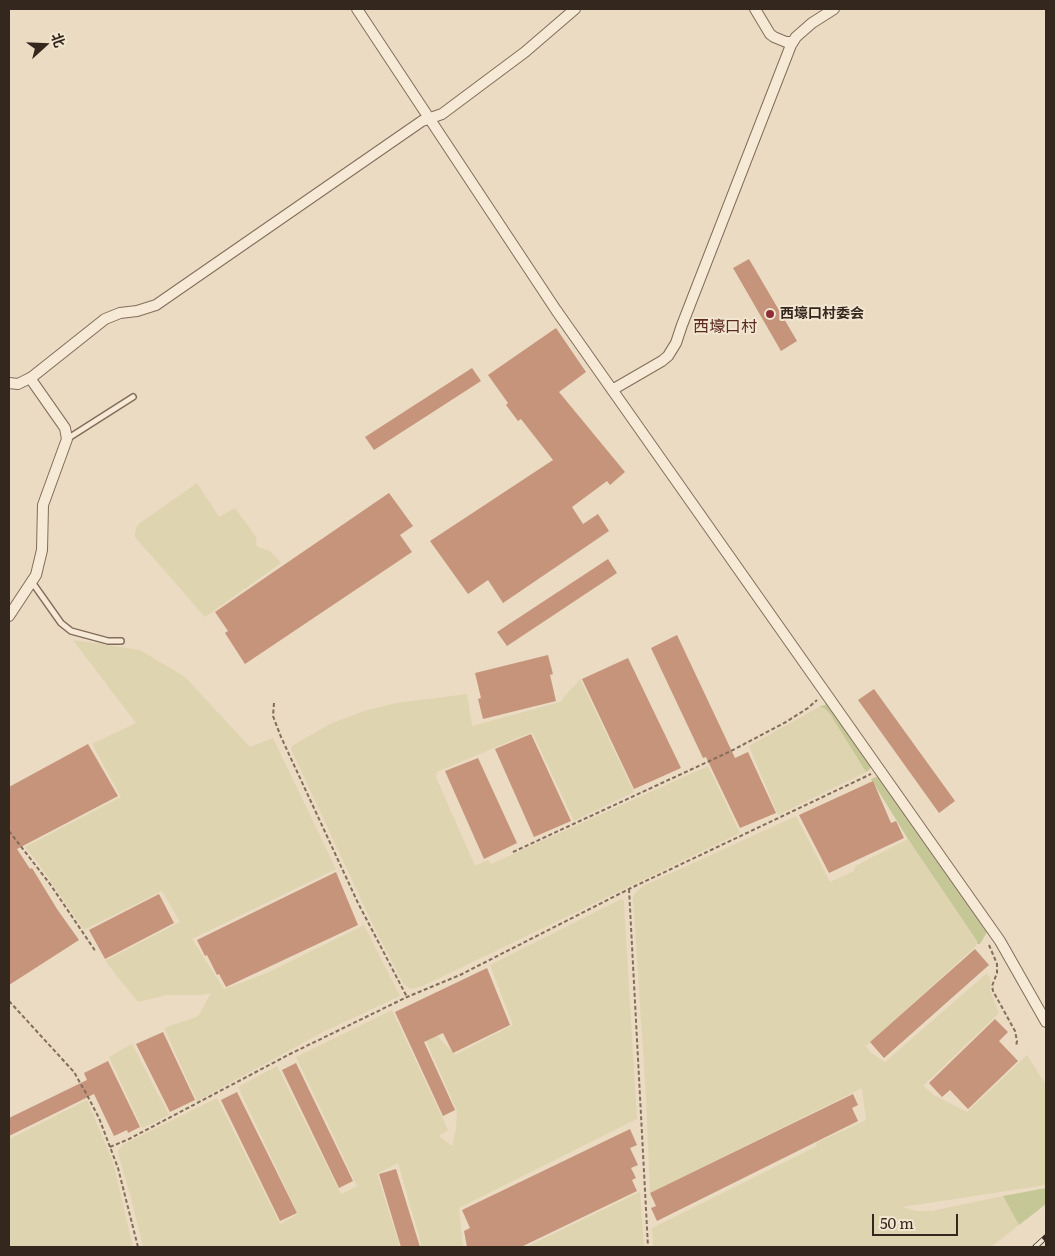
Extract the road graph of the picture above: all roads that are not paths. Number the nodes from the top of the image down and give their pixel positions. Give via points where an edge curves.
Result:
1 (357, 9) edge
2 (575, 9) edge
3 (755, 9) edge
4 (834, 9) edge
5 (793, 42) junction
6 (430, 118) junction
7 (30, 378) junction
8 (9, 383) edge
9 (612, 390) junction
10 (133, 397) dead end
11 (67, 439) junction
12 (32, 582) junction
13 (9, 616) edge
14 (121, 641) dead end
15 (1046, 1022) edge

1 - 6 street
2 - 6 street via 491,79 442,114
3 - 5 street via 770,34
4 - 5 street via 812,23
5 - 9 street via 676,343 662,361
6 - 7 street via 156,305 120,313 96,324
6 - 9 street
7 - 8 street via 18,384
7 - 11 street via 65,428
9 - 15 street via 991,929
10 - 11 lane
11 - 12 street via 44,505 42,550
12 - 13 street
12 - 14 lane via 61,623 71,631 83,636

